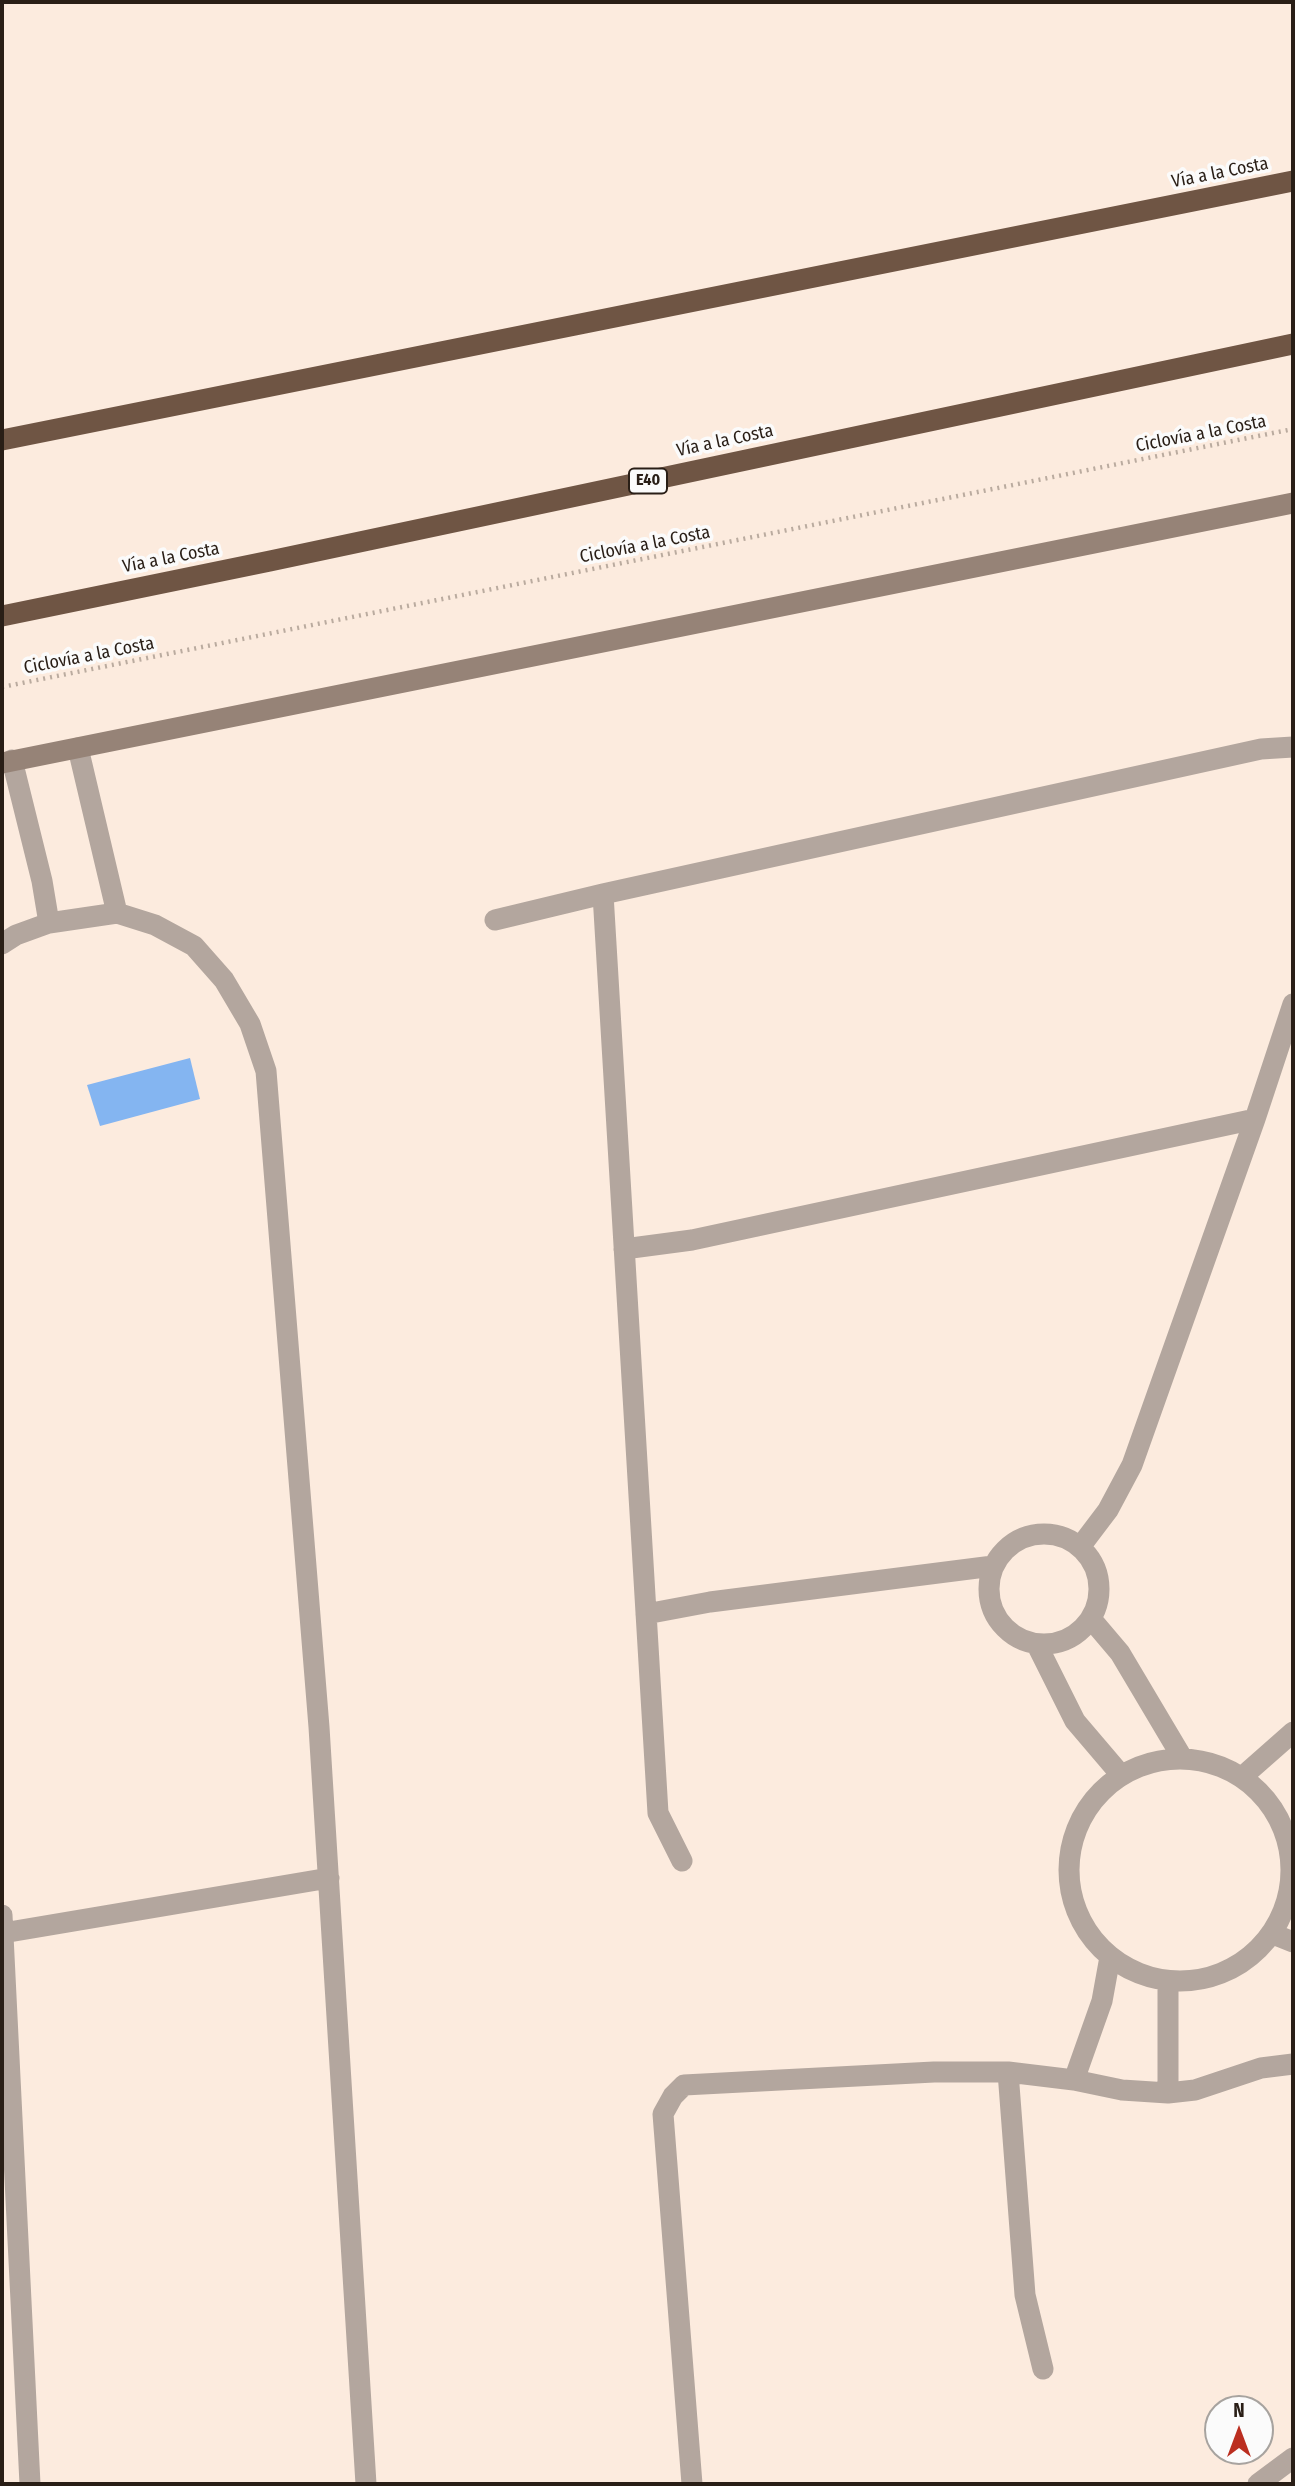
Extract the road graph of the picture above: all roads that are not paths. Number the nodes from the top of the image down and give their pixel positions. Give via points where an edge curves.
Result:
1 (1293, 181) edge
2 (1293, 344) edge
3 (2, 440) edge
4 (1293, 503) edge
5 (2, 616) edge
6 (1293, 747) edge
7 (78, 748) junction
8 (7, 762) edge
9 (603, 894) junction
10 (117, 913) junction
11 (495, 920) dead end
12 (49, 923) junction
13 (2, 944) edge
14 (1293, 1004) edge
15 (1255, 1119) junction
16 (624, 1249) junction
17 (1080, 1547) junction
18 (993, 1566) junction
19 (646, 1614) junction
20 (1091, 1620) junction
21 (1037, 1645) junction
22 (1293, 1732) edge
23 (1184, 1759) junction
24 (1121, 1775) junction
25 (1242, 1777) junction
26 (1291, 1837) edge
27 (682, 1861) dead end
28 (329, 1878) junction
29 (1293, 1884) edge
30 (2, 1924) edge
31 (1273, 1934) junction
32 (1293, 1942) edge
33 (1110, 1957) junction
34 (1168, 1981) junction
35 (1293, 2064) edge
36 (1008, 2072) junction
37 (1074, 2080) junction
38 (1168, 2093) junction
39 (1043, 2369) dead end
40 (1293, 2458) edge
41 (30, 2484) edge
42 (366, 2484) edge
43 (692, 2484) edge
44 (1258, 2484) edge

1 - 3 highway, Vía a la Costa
2 - 5 highway, Vía a la Costa / E40
4 - 7 street
6 - 9 street via 1261,749
7 - 8 street
7 - 10 street
8 - 12 street via 42,881
9 - 11 street
9 - 16 street
10 - 12 street
10 - 28 street via 143,920 194,946 224,980 250,1024 266,1071
12 - 13 street
14 - 15 street
15 - 16 street via 692,1240
15 - 17 street via 1132,1465 1108,1510
16 - 19 street
17 - 18 street via 1058,1535 1032,1535 1009,1546
17 - 20 street via 1100,1581 1099,1601
18 - 19 street
18 - 21 street via 988,1591 995,1617 1013,1636
19 - 27 street via 658,1813
20 - 21 street via 1058,1643
20 - 23 street via 1120,1653
21 - 24 street via 1075,1721
22 - 25 street
23 - 24 street via 1151,1763
23 - 25 street via 1214,1764
24 - 33 street via 1094,1799 1075,1829 1068,1864 1072,1899 1086,1931
25 - 26 street via 1262,1794
26 - 29 street
28 - 30 street
28 - 42 street
29 - 31 street
30 - 41 street
31 - 32 street
31 - 34 street via 1252,1956 1227,1971 1198,1980
33 - 34 street via 1138,1973
33 - 37 street via 1102,2001
34 - 38 street
35 - 38 street
36 - 37 street
36 - 39 street via 1025,2295
36 - 43 street via 684,2085 673,2096 663,2114
37 - 38 street
40 - 44 street

